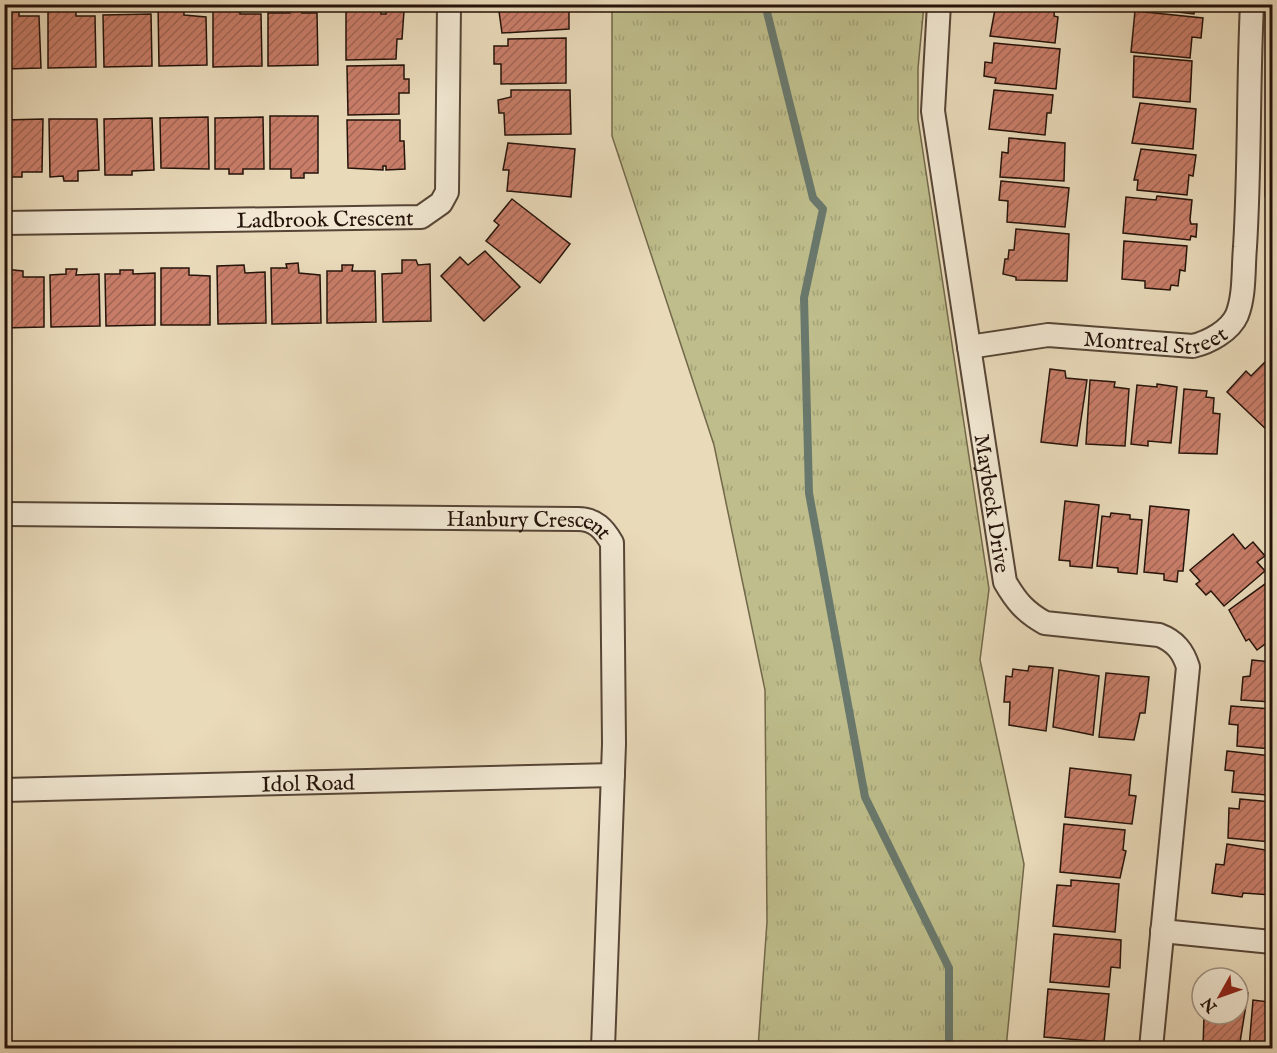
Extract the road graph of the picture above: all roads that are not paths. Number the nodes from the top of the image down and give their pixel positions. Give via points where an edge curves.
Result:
1 (449, 4) edge
2 (939, 4) edge
3 (1252, 4) edge
4 (4, 223) edge
5 (969, 347) junction
6 (4, 514) edge
7 (613, 775) junction
8 (4, 790) edge
9 (1162, 932) junction
10 (1272, 942) edge
11 (603, 1048) edge
12 (1151, 1048) edge

1 - 4 street, Ladbrook Crescent via 447,192 422,217
2 - 5 street, Maybeck Drive via 933,111
3 - 5 street, Montreal Street via 1247,217 1241,297 1228,327 1211,340 1193,346 1048,335
5 - 9 street, Maybeck Drive via 1005,582 1016,601 1045,623 1159,635 1173,642 1185,657 1188,667
6 - 7 street, Hanbury Crescent via 590,519 606,532 612,543
7 - 8 street, Idol Road
7 - 11 street, Hanbury Crescent
9 - 10 street
9 - 12 street, Maybeck Drive

